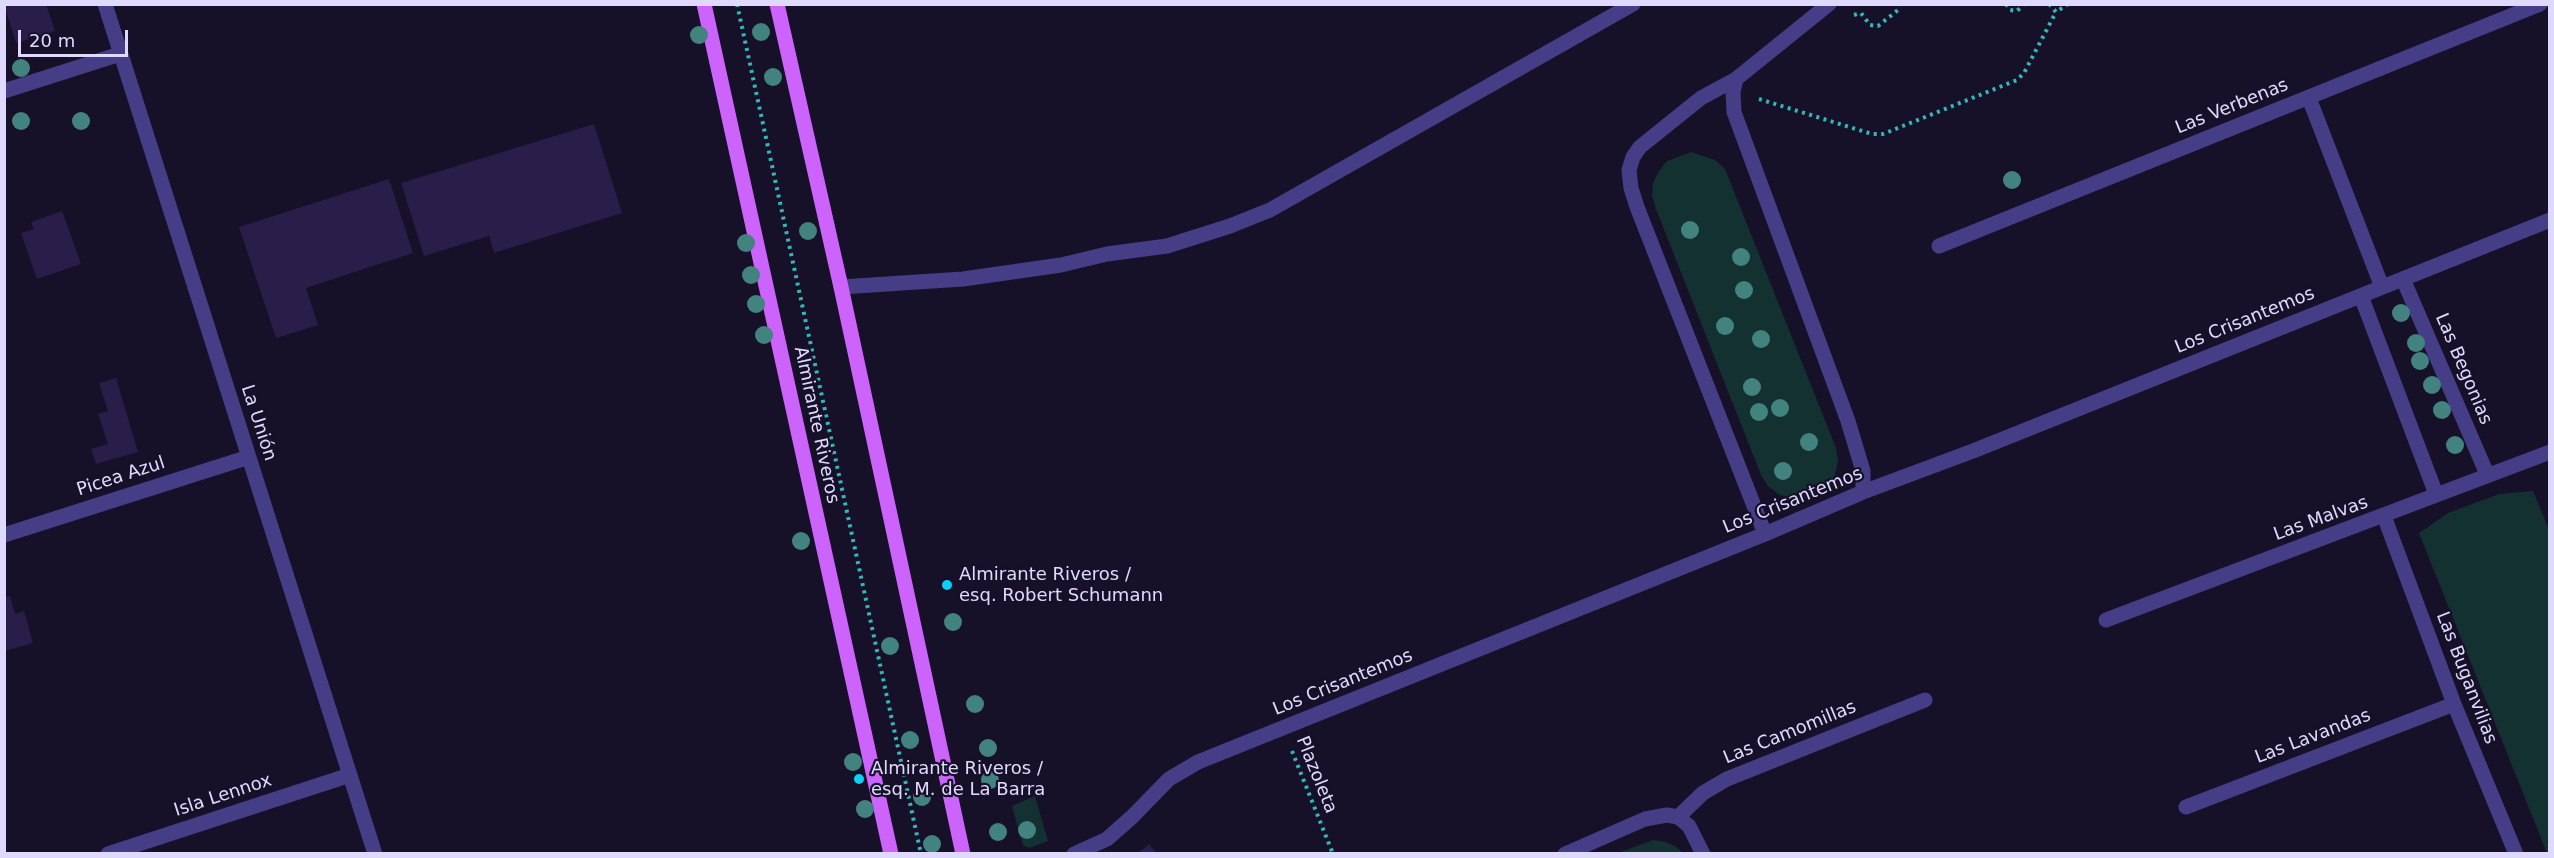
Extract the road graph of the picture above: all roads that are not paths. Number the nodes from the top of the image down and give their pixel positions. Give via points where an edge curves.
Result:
1 (105, 4) edge
2 (704, 4) edge
3 (777, 4) edge
4 (1634, 4) edge
5 (1829, 4) edge
6 (2540, 4) edge
7 (120, 54) junction
8 (1736, 79) junction
9 (4, 91) edge
10 (2309, 98) junction
11 (2550, 220) edge
12 (1939, 246) dead end
13 (2403, 279) junction
14 (841, 287) junction
15 (2382, 287) junction
16 (2361, 296) junction
17 (249, 457) junction
18 (2548, 457) edge
19 (2487, 474) junction
20 (1863, 492) junction
21 (2436, 494) junction
22 (2384, 516) junction
23 (1765, 534) junction
24 (4, 535) edge
25 (2106, 620) dead end
26 (1925, 700) dead end
27 (2454, 704) junction
28 (350, 775) junction
29 (2186, 807) dead end
30 (1678, 817) junction
31 (108, 854) edge
32 (375, 854) edge
33 (891, 854) edge
34 (963, 854) edge
35 (1074, 854) edge
36 (1565, 854) edge
37 (1703, 854) edge
38 (2516, 854) edge

1 - 7 street, La Unión
2 - 33 main road, Almirante Riveros
3 - 14 main road
4 - 14 street via 1270,210 1230,226 1167,246 1061,265 963,279
5 - 8 street
6 - 10 street, Las Verbenas
7 - 9 street
7 - 17 street, La Unión
8 - 20 street via 1734,112 1851,430 1863,471
8 - 23 street via 1701,98 1640,147 1629,170 1637,207
10 - 12 street, Las Verbenas
10 - 15 street
11 - 13 street, Los Crisantemos
13 - 15 street, Los Crisantemos
13 - 19 street, Las Begonias
14 - 34 main road
15 - 16 street, Los Crisantemos
16 - 20 street, Los Crisantemos
16 - 21 street
17 - 24 street, Picea Azul
17 - 28 street, La Unión
18 - 19 street, Las Malvas
19 - 21 street, Las Malvas
20 - 23 street, Los Crisantemos
21 - 22 street, Las Malvas
22 - 25 street, Las Malvas
22 - 27 street, Las Buganvilias
23 - 35 street, Los Crisantemos via 1185,768 1160,786 1113,834
26 - 30 street, Las Camomillas via 1727,779 1703,793
27 - 29 street, Las Lavandas
27 - 38 street, Las Buganvilias
28 - 31 street, Isla Lennox
28 - 32 street, La Unión
30 - 36 street via 1658,815
30 - 37 street via 1695,834

